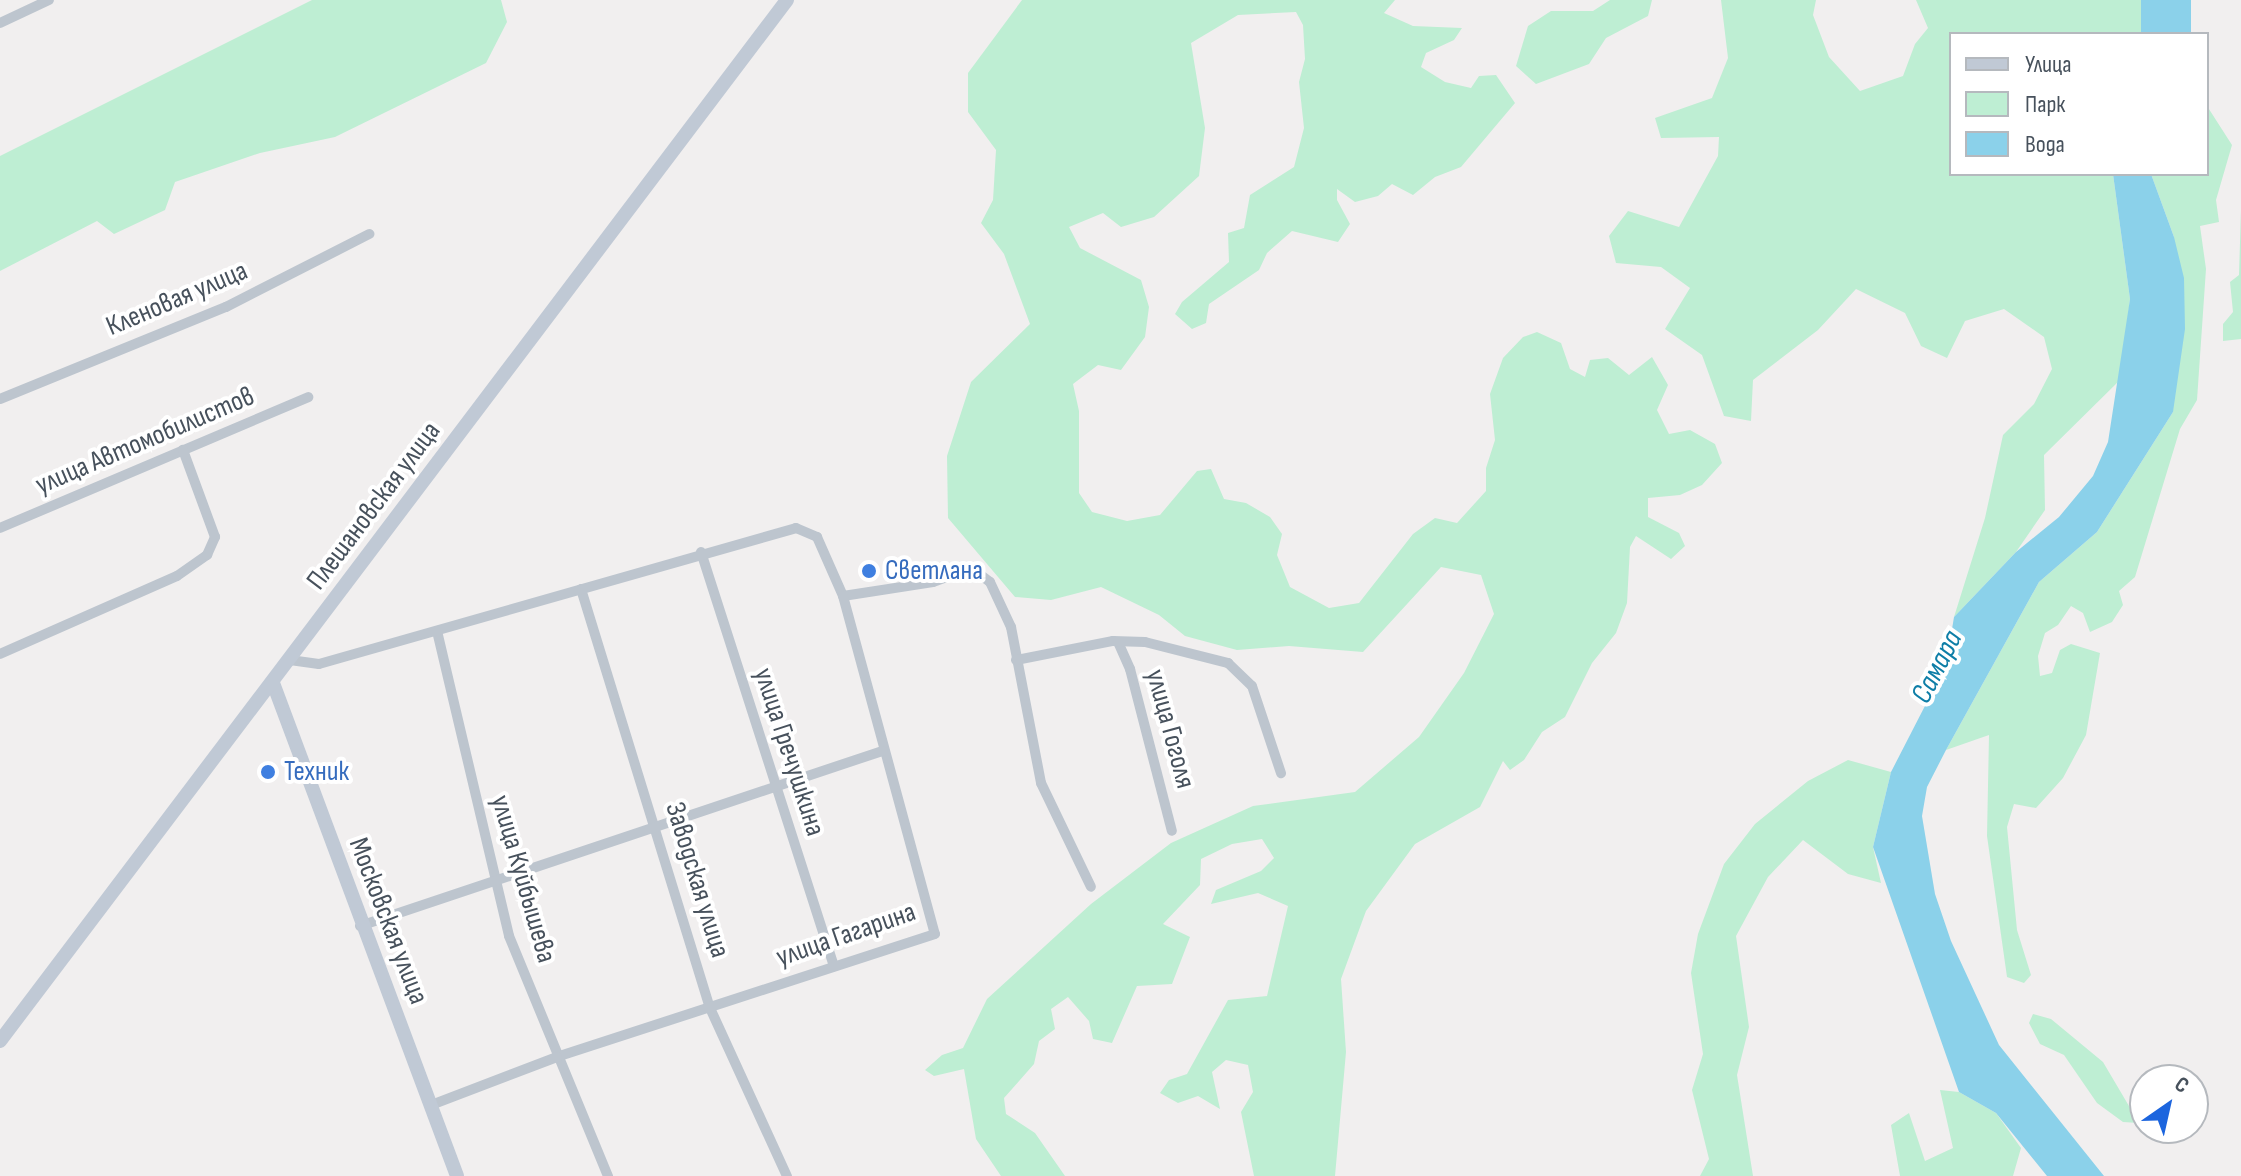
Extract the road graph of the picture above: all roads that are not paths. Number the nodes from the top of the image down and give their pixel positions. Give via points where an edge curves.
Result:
1 (49, 0) edge
2 (787, 0) edge
3 (0, 23) edge
4 (369, 234) dead end
5 (308, 397) dead end
6 (0, 399) edge
7 (183, 450) junction
8 (0, 528) edge
9 (701, 552) junction
10 (581, 589) junction
11 (843, 596) junction
12 (437, 631) junction
13 (1118, 642) junction
14 (0, 654) edge
15 (290, 660) junction
16 (1016, 660) junction
17 (273, 683) junction
18 (882, 751) junction
19 (1281, 773) dead end
20 (774, 787) junction
21 (656, 826) junction
22 (1172, 831) dead end
23 (495, 877) junction
24 (1091, 887) dead end
25 (360, 926) junction
26 (834, 966) junction
27 (710, 1008) junction
28 (0, 1041) edge
29 (557, 1057) junction
30 (431, 1105) junction
31 (457, 1176) edge
32 (608, 1176) edge
33 (787, 1176) edge

1 - 3 street
2 - 15 main road, Плешановская улица
4 - 6 street, Кленовая улица via 226,307
5 - 7 street, улица Автомобилистов
7 - 8 street, улица Автомобилистов
7 - 14 street via 215,537 207,555 177,576
9 - 10 street
9 - 11 street, улица Гагарина via 787,529 817,537
9 - 20 street, улица Гречушкина
10 - 12 street
10 - 21 street, Заводская улица
11 - 16 street via 933,582 960,572 978,573 990,582 1011,627
11 - 18 street, улица Гагарина
12 - 15 street via 319,664
12 - 23 street, улица Куйбышева
13 - 16 street
13 - 19 street via 1190,652 1228,663 1243,674 1252,686
13 - 22 street, улица Гоголя via 1130,669
15 - 17 main road, Плешановская улица
16 - 24 street via 1041,783
17 - 25 main road, Московская улица
17 - 28 main road, Плешановская улица
18 - 20 street
18 - 26 street, улица Гагарина via 935,934
20 - 21 street
20 - 26 street, улица Гречушкина
21 - 23 street
21 - 27 street, Заводская улица
23 - 25 street
23 - 29 street, улица Куйбышева via 509,936
25 - 30 main road, Московская улица
26 - 27 street, улица Гагарина
27 - 29 street, улица Гагарина
27 - 33 street, Заводская улица
29 - 30 street, улица Гагарина
29 - 32 street, улица Куйбышева
30 - 31 main road, Московская улица

